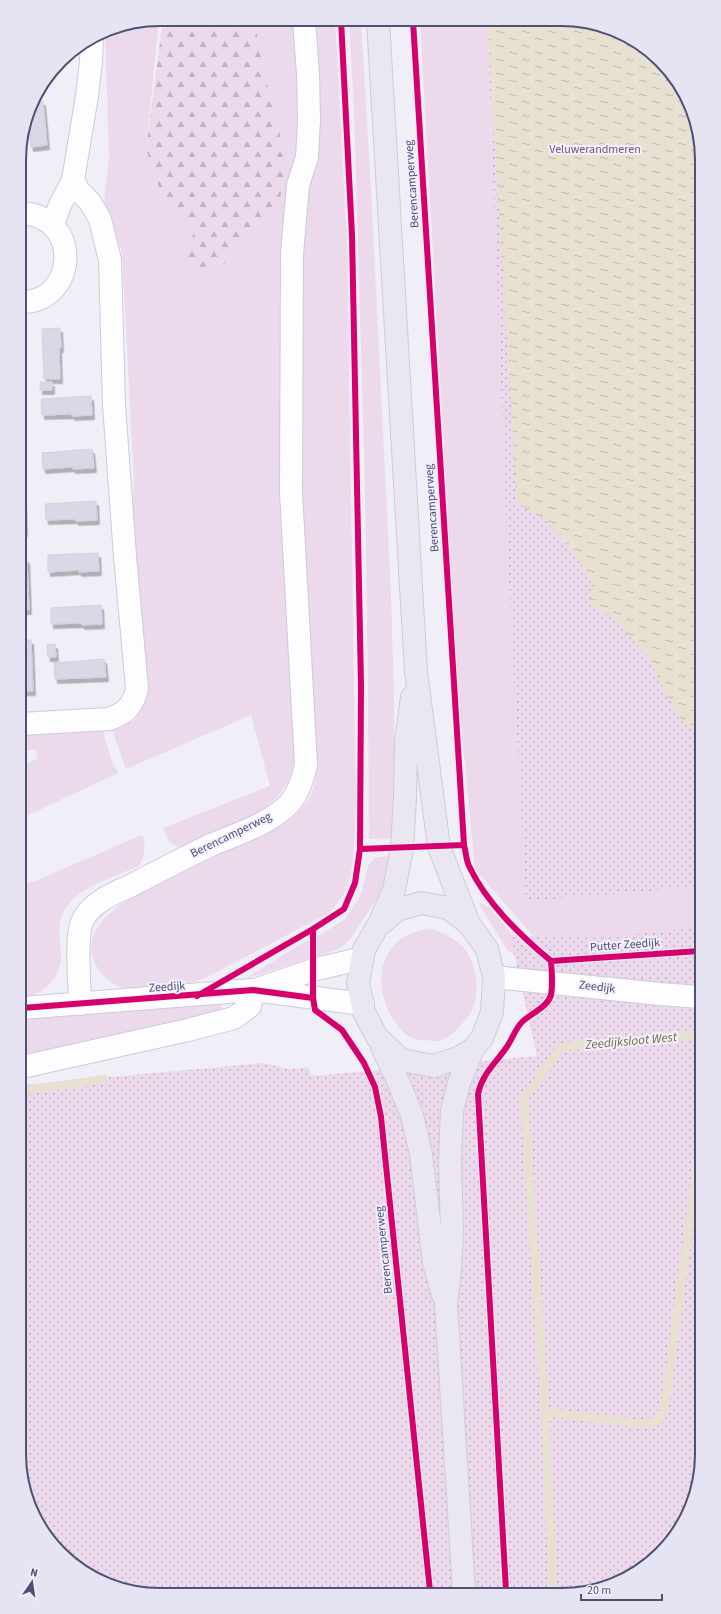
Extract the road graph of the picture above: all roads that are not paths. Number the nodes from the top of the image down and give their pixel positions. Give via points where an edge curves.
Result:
1 (304, 26) edge
2 (378, 26) edge
3 (92, 45) edge
4 (73, 180) junction
5 (26, 213) edge
6 (53, 224) junction
7 (26, 302) edge
8 (416, 672) junction
9 (26, 724) edge
10 (470, 924) junction
11 (377, 927) junction
12 (363, 958) junction
13 (494, 976) junction
14 (253, 990) junction
15 (695, 996) edge
16 (80, 1004) junction
17 (362, 1004) junction
18 (26, 1008) edge
19 (377, 1037) junction
20 (473, 1049) junction
21 (26, 1065) edge
22 (446, 1304) junction
23 (464, 1588) edge

1 - 16 street, Berencamperweg via 309,120 307,157 298,185 292,254 291,468 306,746 304,775 290,803 262,822 120,891 94,906 86,914 79,936
2 - 8 main road, Berencamperweg
3 - 4 street via 92,61
4 - 6 street
4 - 9 street via 100,219 110,260 114,405 137,688 127,711 109,719
5 - 6 street
6 - 7 street via 62,238 66,251 61,278 52,290 41,298
8 - 10 main road, Berencamperweg via 439,847
8 - 11 main road, Berencamperweg via 406,741 402,848 394,890
10 - 11 main road via 448,908 421,903 397,910
10 - 13 main road via 487,949
11 - 12 main road, Berencamperweg via 364,950
12 - 14 street, Zeedijk via 313,970
12 - 17 main road, Berencamperweg via 358,983
13 - 15 street, Zeedijk
13 - 20 main road via 492,1012 482,1038
14 - 16 street, Zeedijk
14 - 17 street, Zeedijk
14 - 21 street via 250,1006 234,1018
16 - 18 street, Zeedijk
17 - 19 main road, Berencamperweg
19 - 20 main road via 402,1060 434,1066 460,1057
19 - 22 main road via 412,1115 421,1154 434,1264
20 - 22 main road via 459,1083 452,1111 452,1232
22 - 23 main road

